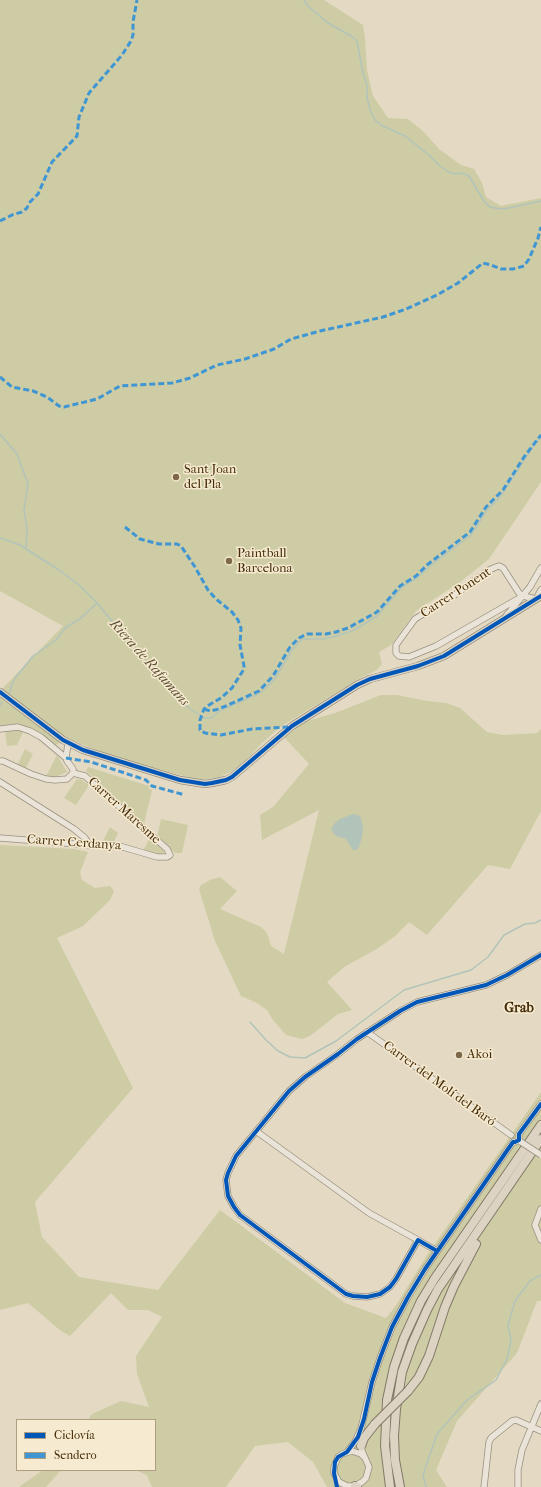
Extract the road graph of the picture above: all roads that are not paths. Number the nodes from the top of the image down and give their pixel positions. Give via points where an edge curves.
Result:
1 (541, 568) edge
2 (541, 590) edge
3 (523, 596) junction
4 (538, 598) edge
5 (504, 619) junction
6 (0, 692) edge
7 (0, 729) edge
8 (66, 742) junction
9 (58, 750) junction
10 (66, 758) junction
11 (0, 761) edge
12 (73, 773) junction
13 (0, 782) edge
14 (0, 838) edge
15 (90, 845) junction
16 (170, 855) joint
17 (541, 955) edge
18 (367, 1032) junction
19 (541, 1104) edge
20 (541, 1124) edge
21 (256, 1131) junction
22 (511, 1135) junction
23 (520, 1139) junction
24 (541, 1139) edge
25 (513, 1142) junction
26 (541, 1155) edge
27 (541, 1209) edge
28 (490, 1214) junction
29 (418, 1240) junction
30 (541, 1240) edge
31 (437, 1251) junction
32 (541, 1404) edge
33 (531, 1426) junction
34 (361, 1429) junction
35 (541, 1431) edge
36 (362, 1446) junction
37 (347, 1452) junction
38 (364, 1457) junction
39 (336, 1478) junction
40 (337, 1487) edge
41 (353, 1487) edge
42 (390, 1487) edge
43 (400, 1487) edge
44 (484, 1487) edge
45 (518, 1487) edge

1 - 3 street, Carrer Ponent
2 - 4 street
3 - 3 street, Carrer Ponent via 436,646 409,657 396,653 396,645 415,619 496,567 503,568
3 - 4 street
3 - 5 street, Carrer Ponent
4 - 5 main road
5 - 8 main road via 438,659 357,685 292,726 232,777 221,782 204,784 180,780 92,753
6 - 8 main road
7 - 9 street via 14,727 30,731
8 - 9 street
8 - 10 street
9 - 10 street
10 - 12 street
11 - 12 street via 46,779 66,779
12 - 16 street, Carrer Maresme via 85,776
13 - 15 street via 74,829
14 - 15 street, Carrer Cerdanya
15 - 16 street, Carrer Cerdanya via 122,846 157,857
17 - 18 street via 486,985 417,1002
18 - 21 street via 298,1083
18 - 22 street, Carrer del Molí del Baró
19 - 23 street
20 - 42 highway via 435,1278 404,1338 387,1400 385,1446
21 - 29 street via 369,1213
21 - 29 street via 236,1156 228,1173 227,1189 234,1207 247,1221 340,1291 353,1296 367,1297 380,1294 396,1279
22 - 23 street via 515,1133
22 - 25 street via 510,1139
23 - 25 street
23 - 26 street, bridge
24 - 28 highway
25 - 31 street
27 - 30 street via 535,1225
28 - 36 highway, bridge via 454,1286 429,1356 418,1378 375,1424 364,1438
28 - 43 highway via 426,1310 402,1372 394,1436
29 - 31 street
31 - 34 street via 392,1327 372,1382
32 - 33 street
33 - 35 street
33 - 44 street via 515,1420 491,1438
33 - 45 street via 521,1455
34 - 36 street
34 - 37 street
36 - 38 street
37 - 38 street via 356,1452
37 - 39 street via 335,1462
38 - 41 street via 369,1467 368,1473 362,1482
39 - 40 street
39 - 41 street via 343,1484

